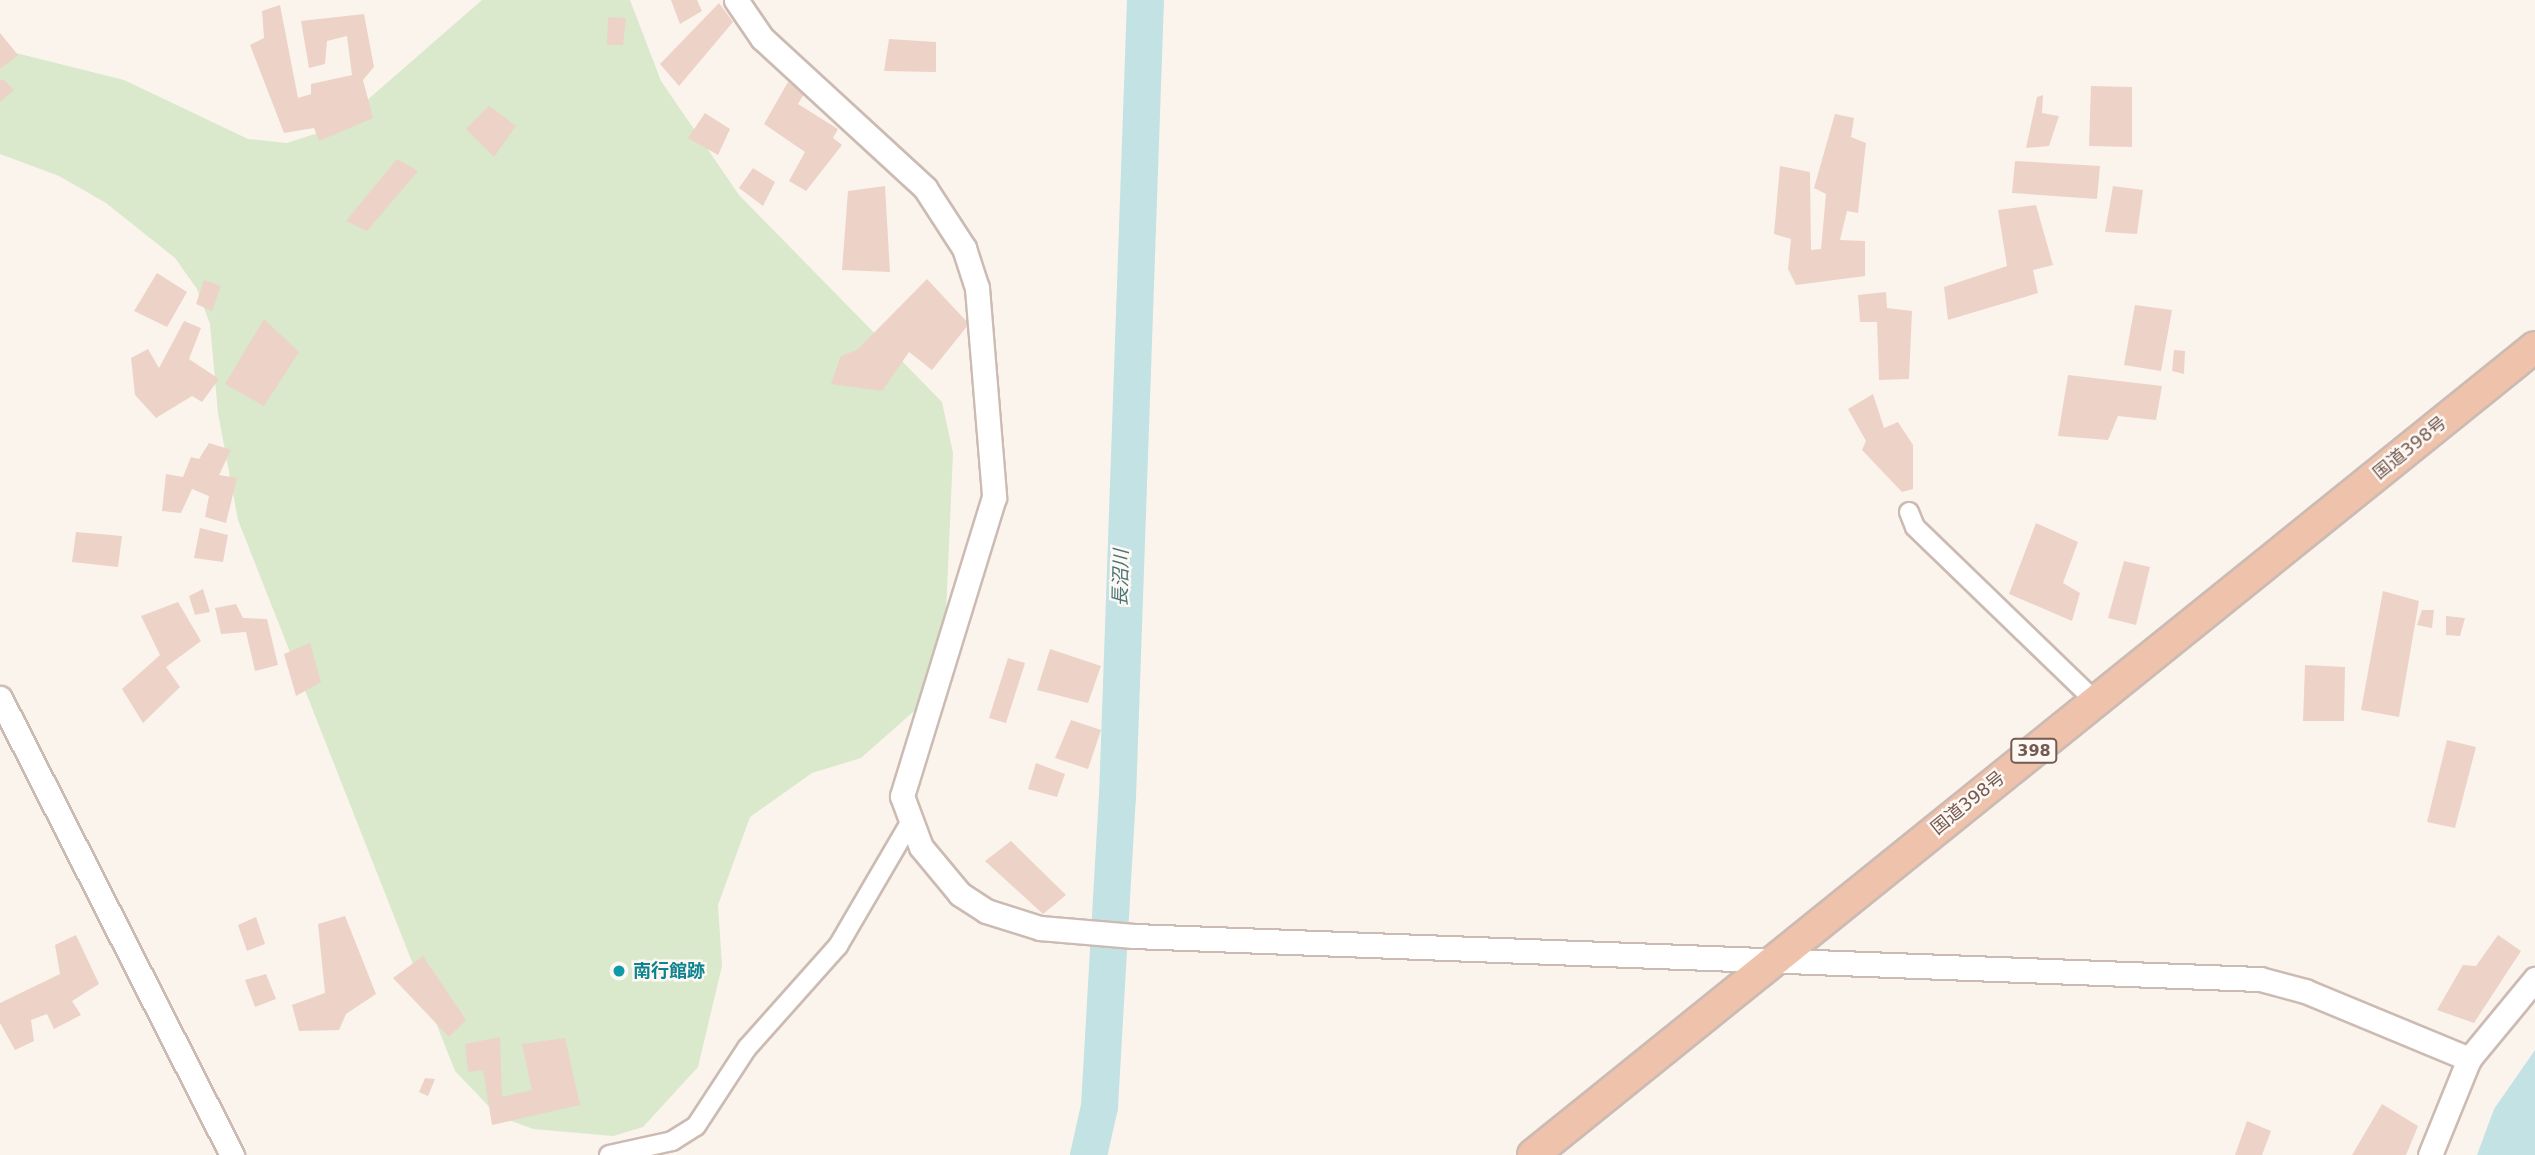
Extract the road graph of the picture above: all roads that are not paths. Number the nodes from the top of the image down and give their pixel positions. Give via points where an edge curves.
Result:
1 (736, 0) edge
2 (2535, 346) edge
3 (1909, 512) dead end
4 (0, 698) edge
5 (2095, 701) junction
6 (910, 823) junction
7 (1777, 957) junction
8 (2535, 979) edge
9 (2469, 1059) junction
10 (232, 1155) edge
11 (609, 1155) edge
12 (1533, 1155) edge
13 (2430, 1155) edge

1 - 6 street via 771,46 925,188 964,248 977,288 994,497 908,768 902,796
2 - 5 highway, 国道398号 / 398
3 - 5 street via 1915,527
4 - 10 street
5 - 7 highway, 国道398号 / 398
6 - 7 street via 938,871 986,911 1014,924 1134,936
6 - 11 street via 838,946 747,1048 696,1126 671,1141
7 - 9 street via 2260,979 2305,991
7 - 12 highway, 国道398号 / 398
8 - 9 street
9 - 13 street

